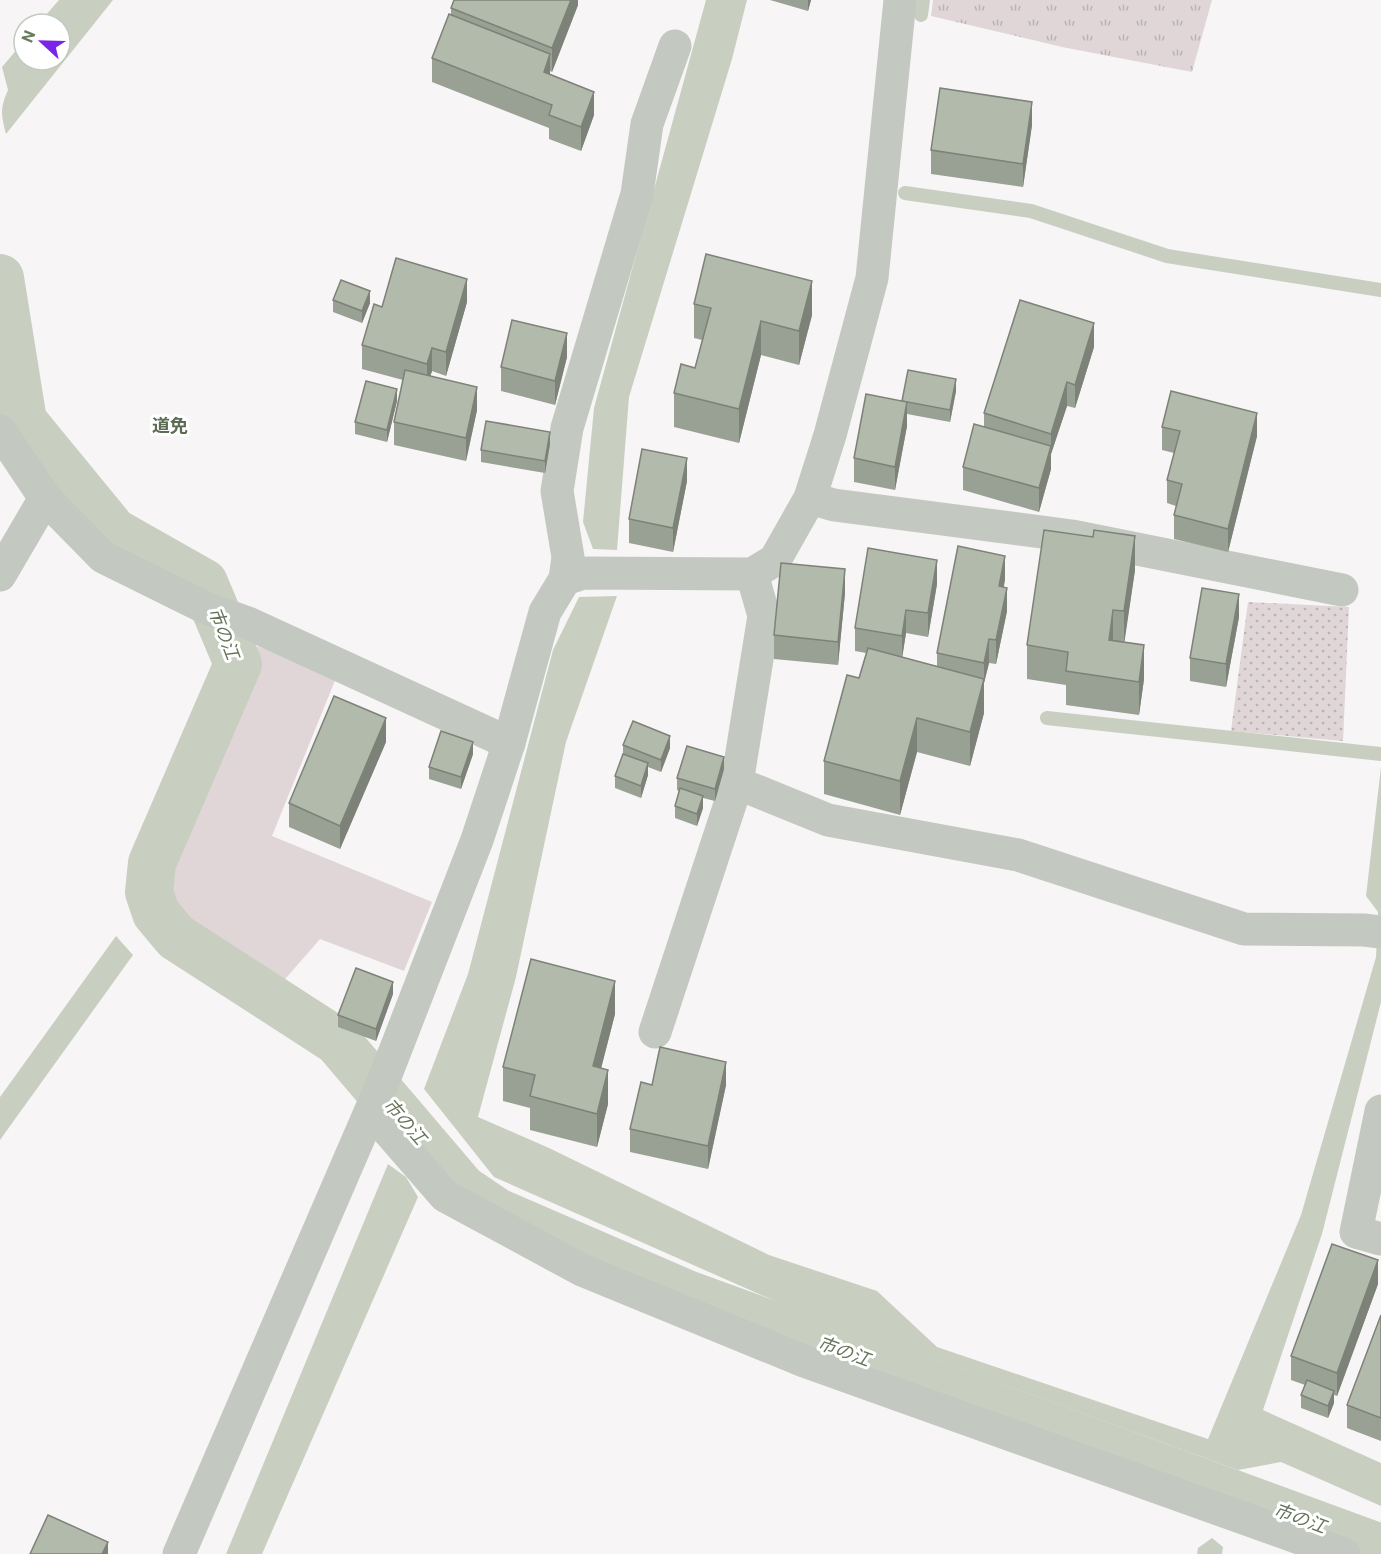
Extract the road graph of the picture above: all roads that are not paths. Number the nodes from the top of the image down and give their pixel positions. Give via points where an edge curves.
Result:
1 (900, 0) edge
2 (675, 46) dead end
3 (0, 431) edge
4 (45, 498) junction
5 (810, 498) junction
6 (752, 574) junction
7 (0, 575) edge
8 (565, 579) junction
9 (1342, 590) dead end
10 (509, 743) junction
11 (737, 783) junction
12 (1372, 931) edge
13 (655, 1032) dead end
14 (377, 1097) junction
15 (1381, 1111) edge
16 (1381, 1239) edge
17 (178, 1554) edge
18 (1344, 1554) edge

1 - 5 street via 872,278
2 - 8 street via 647,124 637,194 567,428 557,491 568,558
3 - 4 street
4 - 7 street
4 - 10 street via 103,557
5 - 6 street via 775,560
5 - 9 street via 834,505 1072,536
6 - 8 street via 583,573
6 - 11 street via 764,616
8 - 10 street via 545,612
10 - 14 street via 477,840
11 - 12 street via 828,820 1018,855 1244,929
11 - 13 street
14 - 17 street
14 - 18 street via 445,1196 582,1270 804,1361
15 - 16 street via 1356,1232

